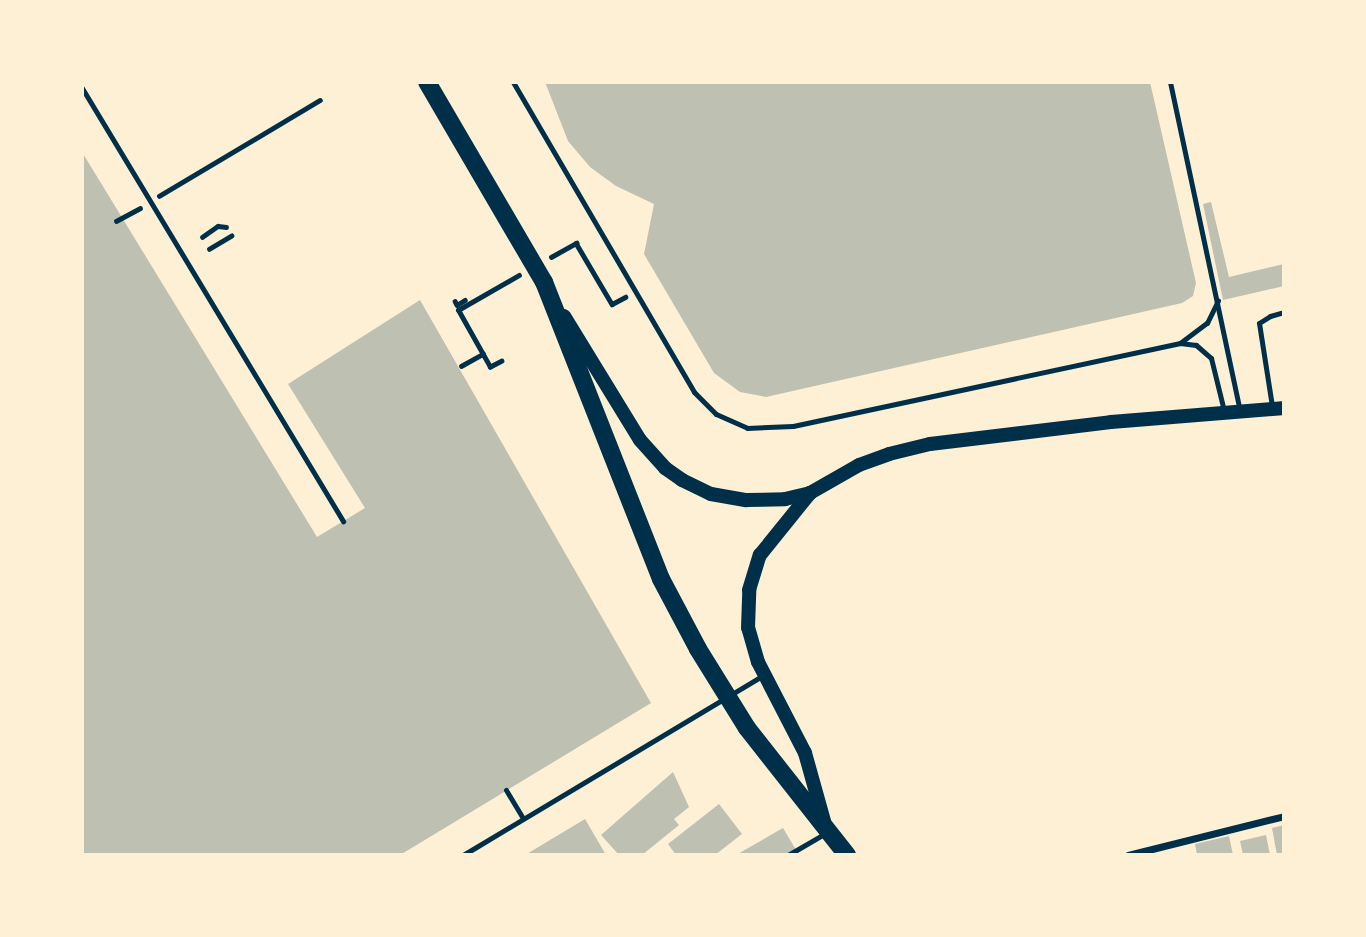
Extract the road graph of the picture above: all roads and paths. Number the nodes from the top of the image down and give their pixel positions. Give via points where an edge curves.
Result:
1 (427, 82) edge
2 (513, 82) edge
3 (1170, 82) edge
4 (82, 88) edge
5 (320, 100) dead end
6 (150, 201) junction
7 (116, 221) dead end
8 (226, 227) dead end
9 (231, 236) dead end
10 (202, 237) dead end
11 (576, 243) dead end
12 (209, 249) dead end
13 (544, 282) junction
14 (465, 300) dead end
15 (1218, 300) junction
16 (455, 301) dead end
17 (612, 304) dead end
18 (458, 310) dead end
19 (1284, 312) edge
20 (1180, 343) junction
21 (483, 354) junction
22 (502, 361) dead end
23 (461, 366) dead end
24 (1281, 409) edge
25 (1240, 413) junction
26 (1225, 415) junction
27 (810, 494) junction
28 (343, 521) dead end
29 (764, 675) junction
30 (727, 697) junction
31 (506, 790) dead end
32 (1284, 816) edge
33 (523, 818) junction
34 (827, 832) junction
35 (795, 852) edge
36 (463, 855) edge
37 (788, 855) edge
38 (847, 855) edge
39 (1128, 855) edge

1 - 13 main road
2 - 20 lane via 694,393 716,414 747,428 793,426
3 - 15 lane
4 - 6 lane
5 - 6 path
6 - 7 path
6 - 28 lane
8 - 10 path via 218,226
9 - 12 path
11 - 17 path
13 - 27 main road via 623,416 666,468 695,487 728,498 765,500
13 - 30 main road via 661,579
14 - 16 path via 457,305
15 - 20 lane via 1208,323
15 - 25 lane
18 - 21 path
19 - 24 lane via 1259,323
20 - 26 lane via 1196,345 1211,358
21 - 22 path via 490,367
21 - 23 path
24 - 25 main road
25 - 26 main road
26 - 27 main road via 1111,422 930,444 859,465
27 - 29 main road via 761,555 749,590 748,628
29 - 30 lane
29 - 34 main road via 805,753
30 - 33 lane
30 - 34 main road
31 - 33 lane
32 - 39 street
33 - 36 lane
34 - 35 lane
34 - 38 main road
35 - 37 lane

